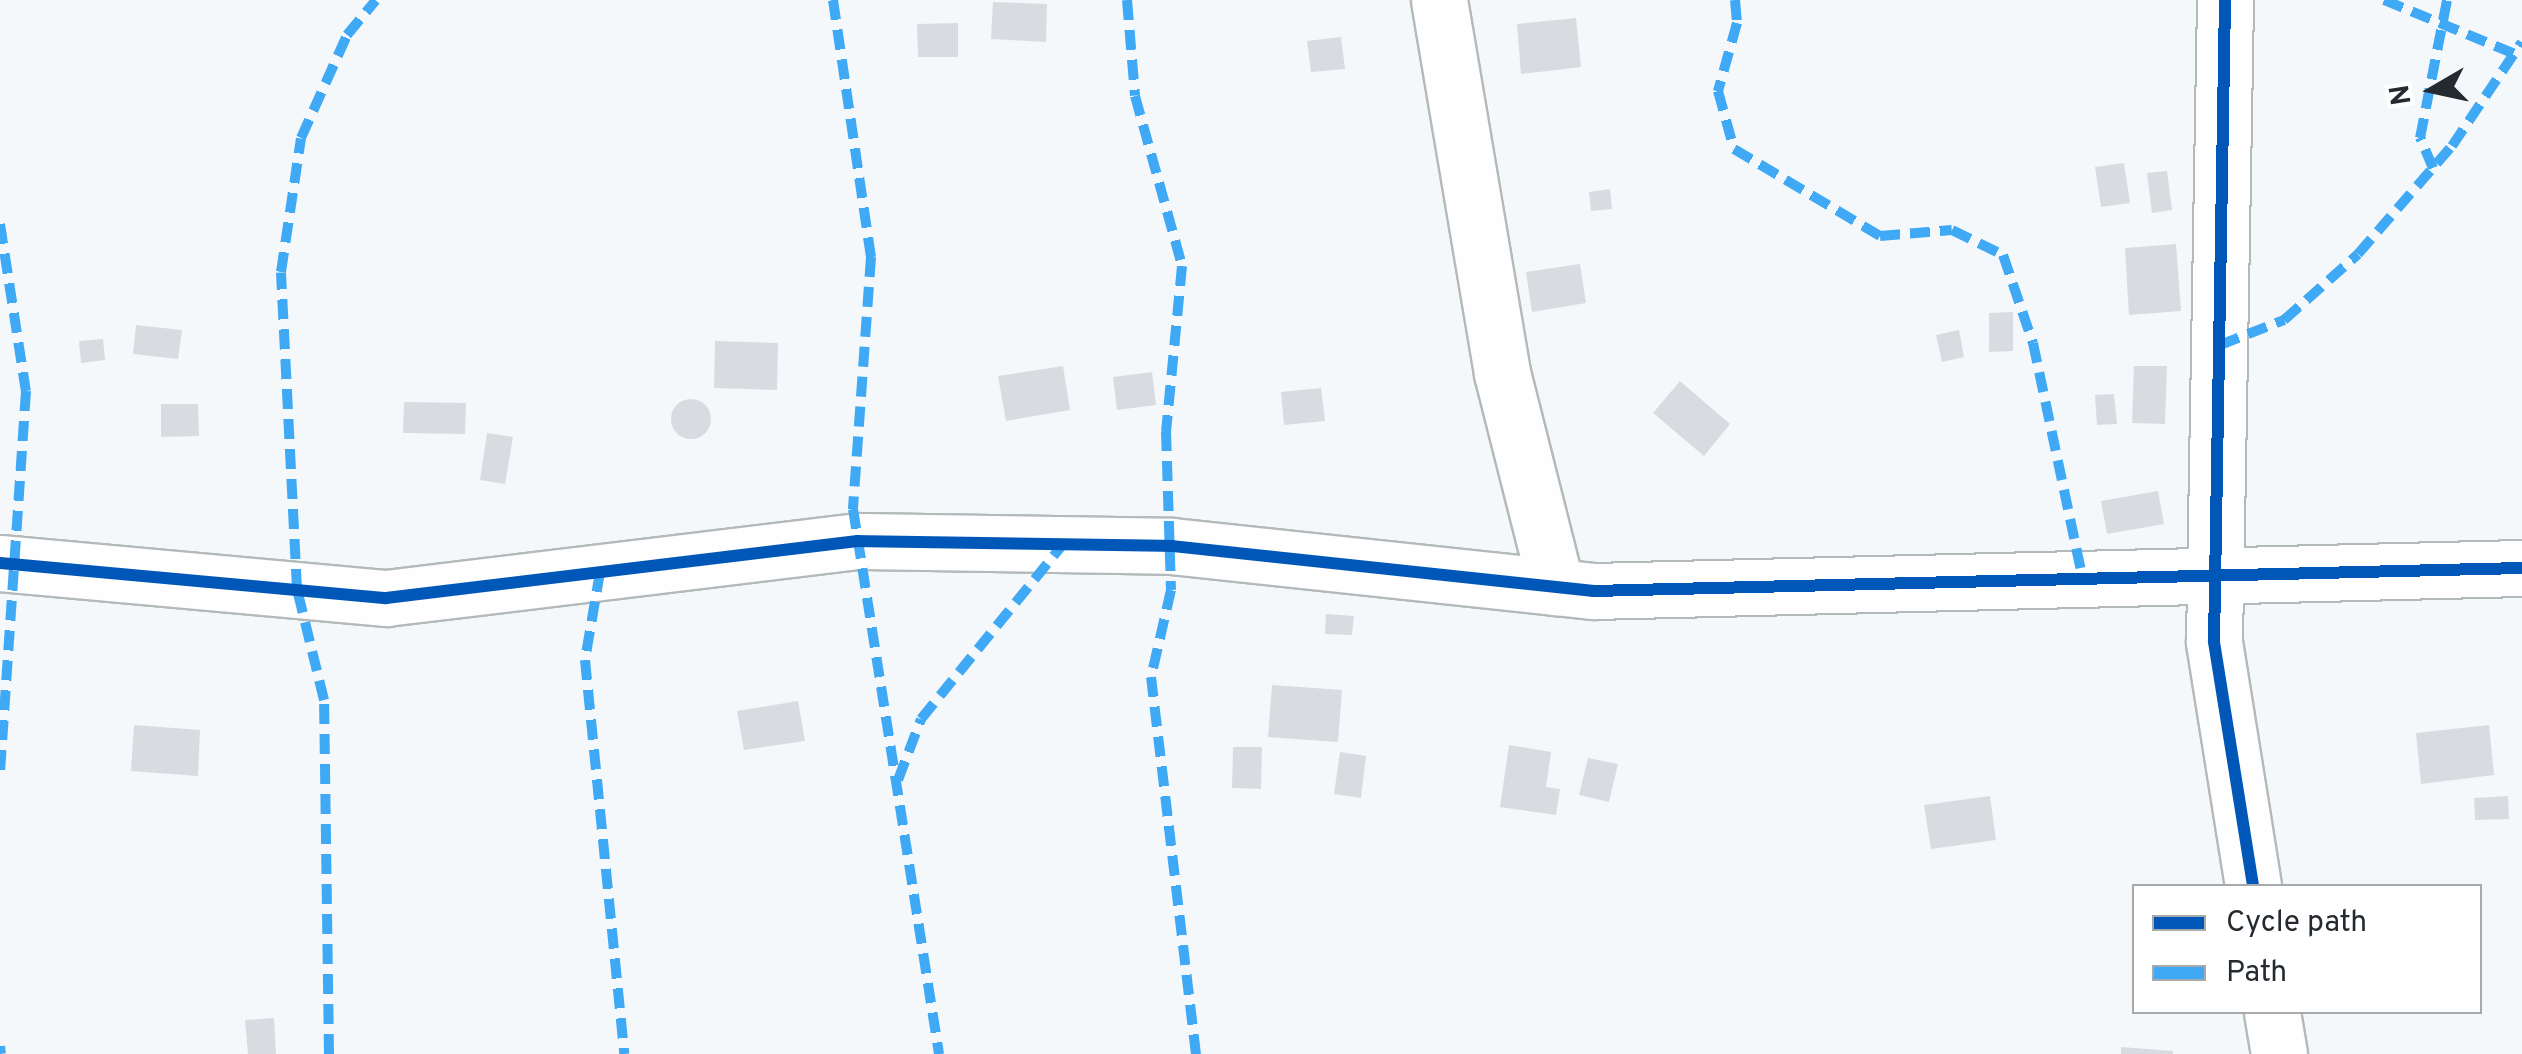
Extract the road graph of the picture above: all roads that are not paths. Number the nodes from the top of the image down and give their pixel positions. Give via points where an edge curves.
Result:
1 (1439, 0) edge
2 (2224, 0) edge
3 (0, 563) edge
4 (2522, 568) edge
5 (2217, 573) junction
6 (1556, 587) junction
7 (2252, 884) edge
8 (2272, 1014) edge
9 (2279, 1054) edge

1 - 6 street via 1502,373
2 - 5 street
3 - 6 street via 386,598 858,541 1172,546
4 - 5 street
5 - 6 street
5 - 7 street via 2214,642
8 - 9 street

